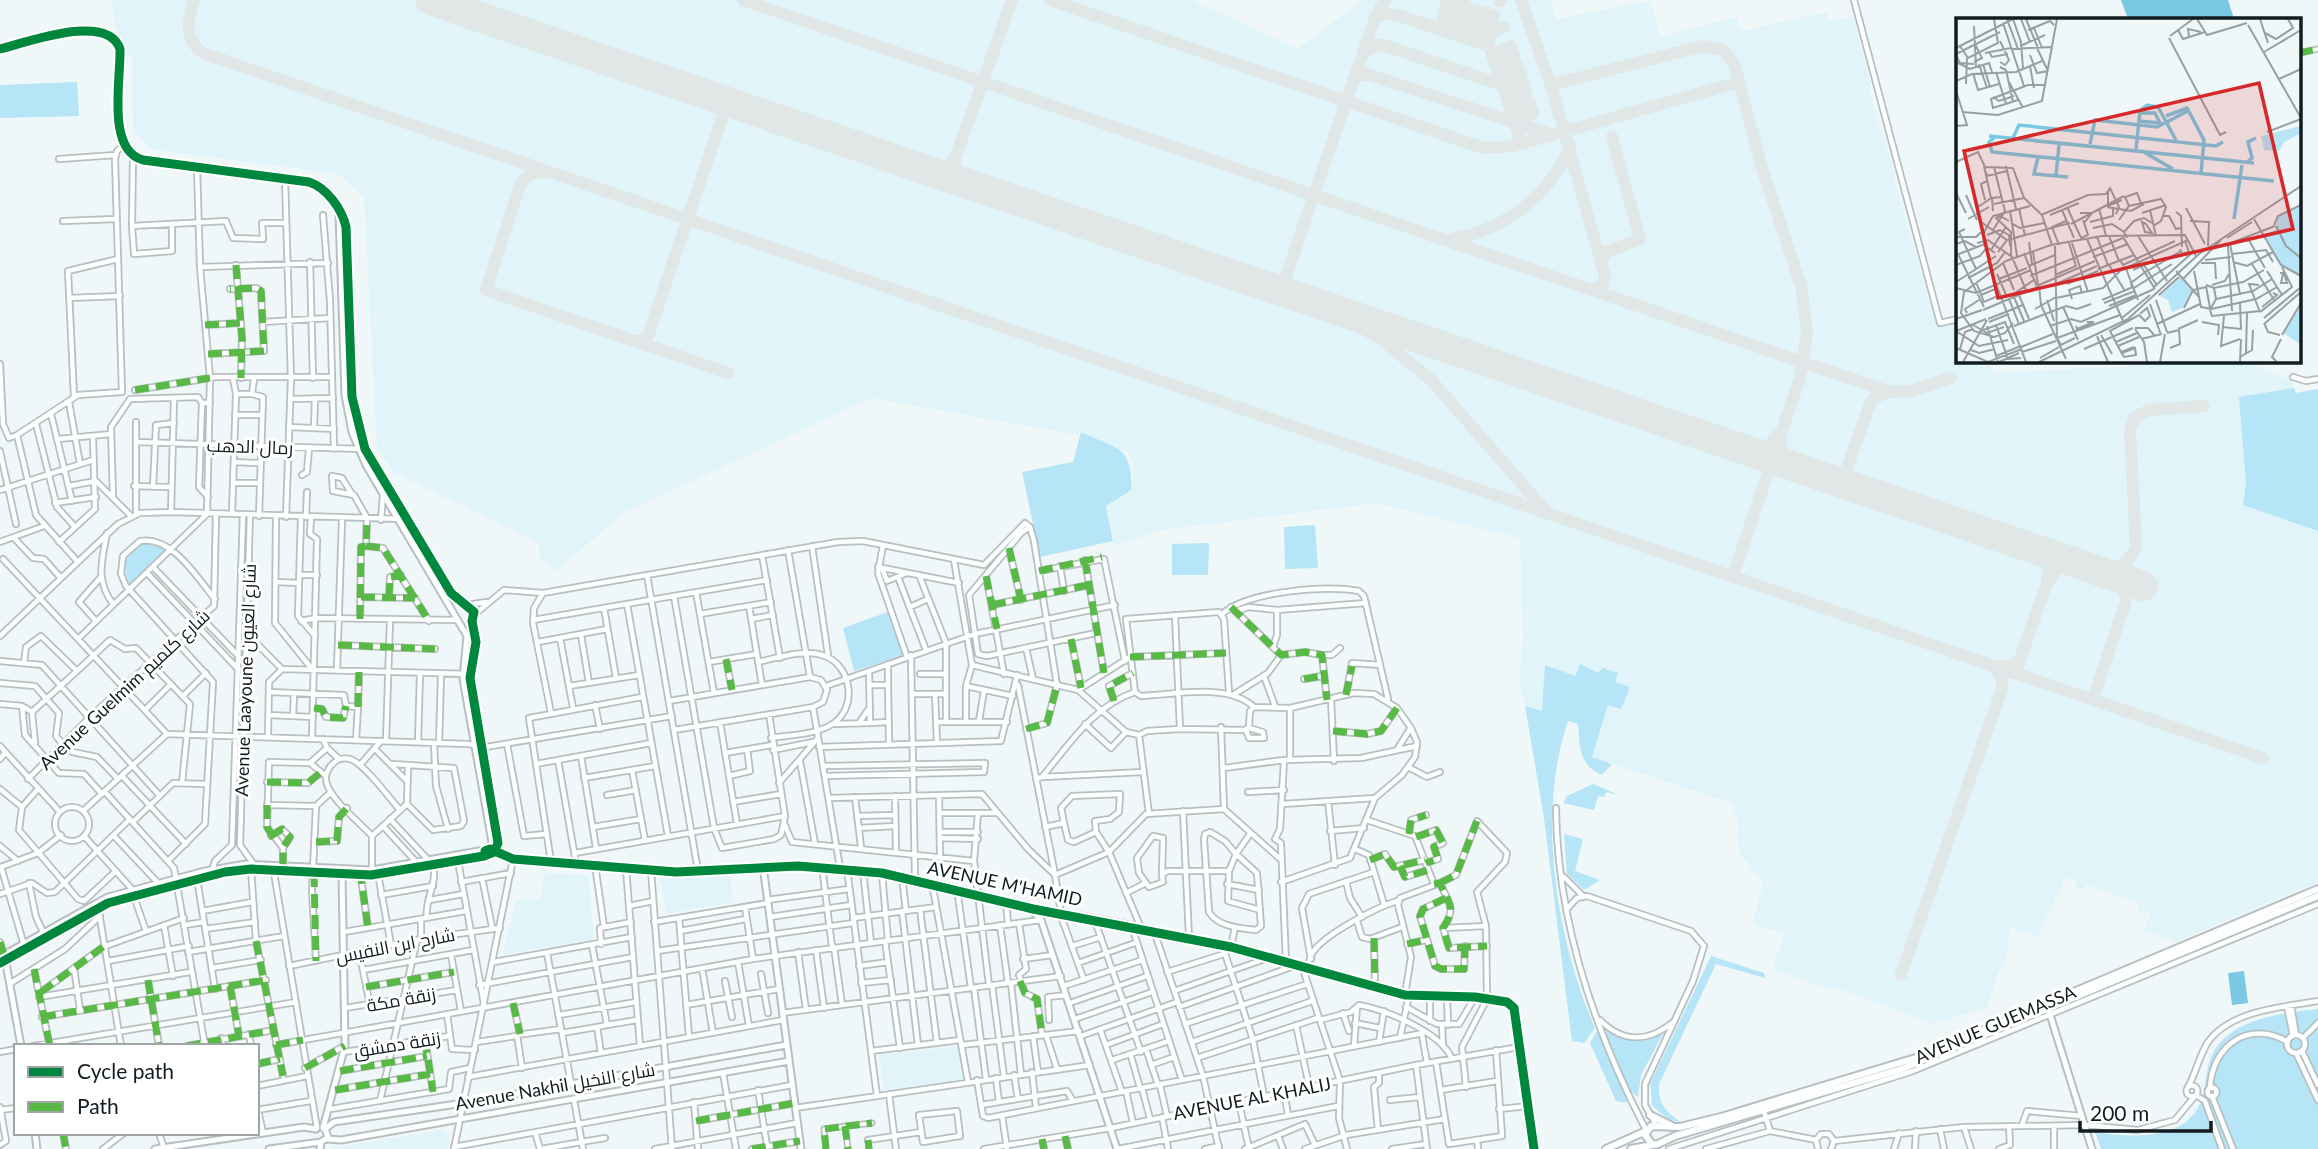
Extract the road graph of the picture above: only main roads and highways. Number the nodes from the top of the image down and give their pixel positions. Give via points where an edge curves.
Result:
1 (2318, 889) edge
2 (2318, 896) edge
3 (2048, 1008) junction
4 (1764, 1112) junction
5 (1650, 1115) road end
6 (1659, 1126) junction
7 (1677, 1127) junction
8 (1646, 1131) junction
9 (1663, 1141) junction
10 (1652, 1144) junction
11 (1606, 1149) edge
12 (1631, 1149) edge

1 - 3 main road, AVENUE GUEMASSA
2 - 3 main road, AVENUE GUEMASSA
3 - 4 main road, AVENUE GUEMASSA via 1902,1069
4 - 7 main road, AVENUE GUEMASSA
4 - 9 main road, AVENUE GUEMASSA
5 - 7 main road
6 - 7 main road, AVENUE GUEMASSA
6 - 8 main road
6 - 9 main road via 1665,1134
8 - 10 main road
8 - 11 main road
9 - 10 main road
10 - 12 main road

